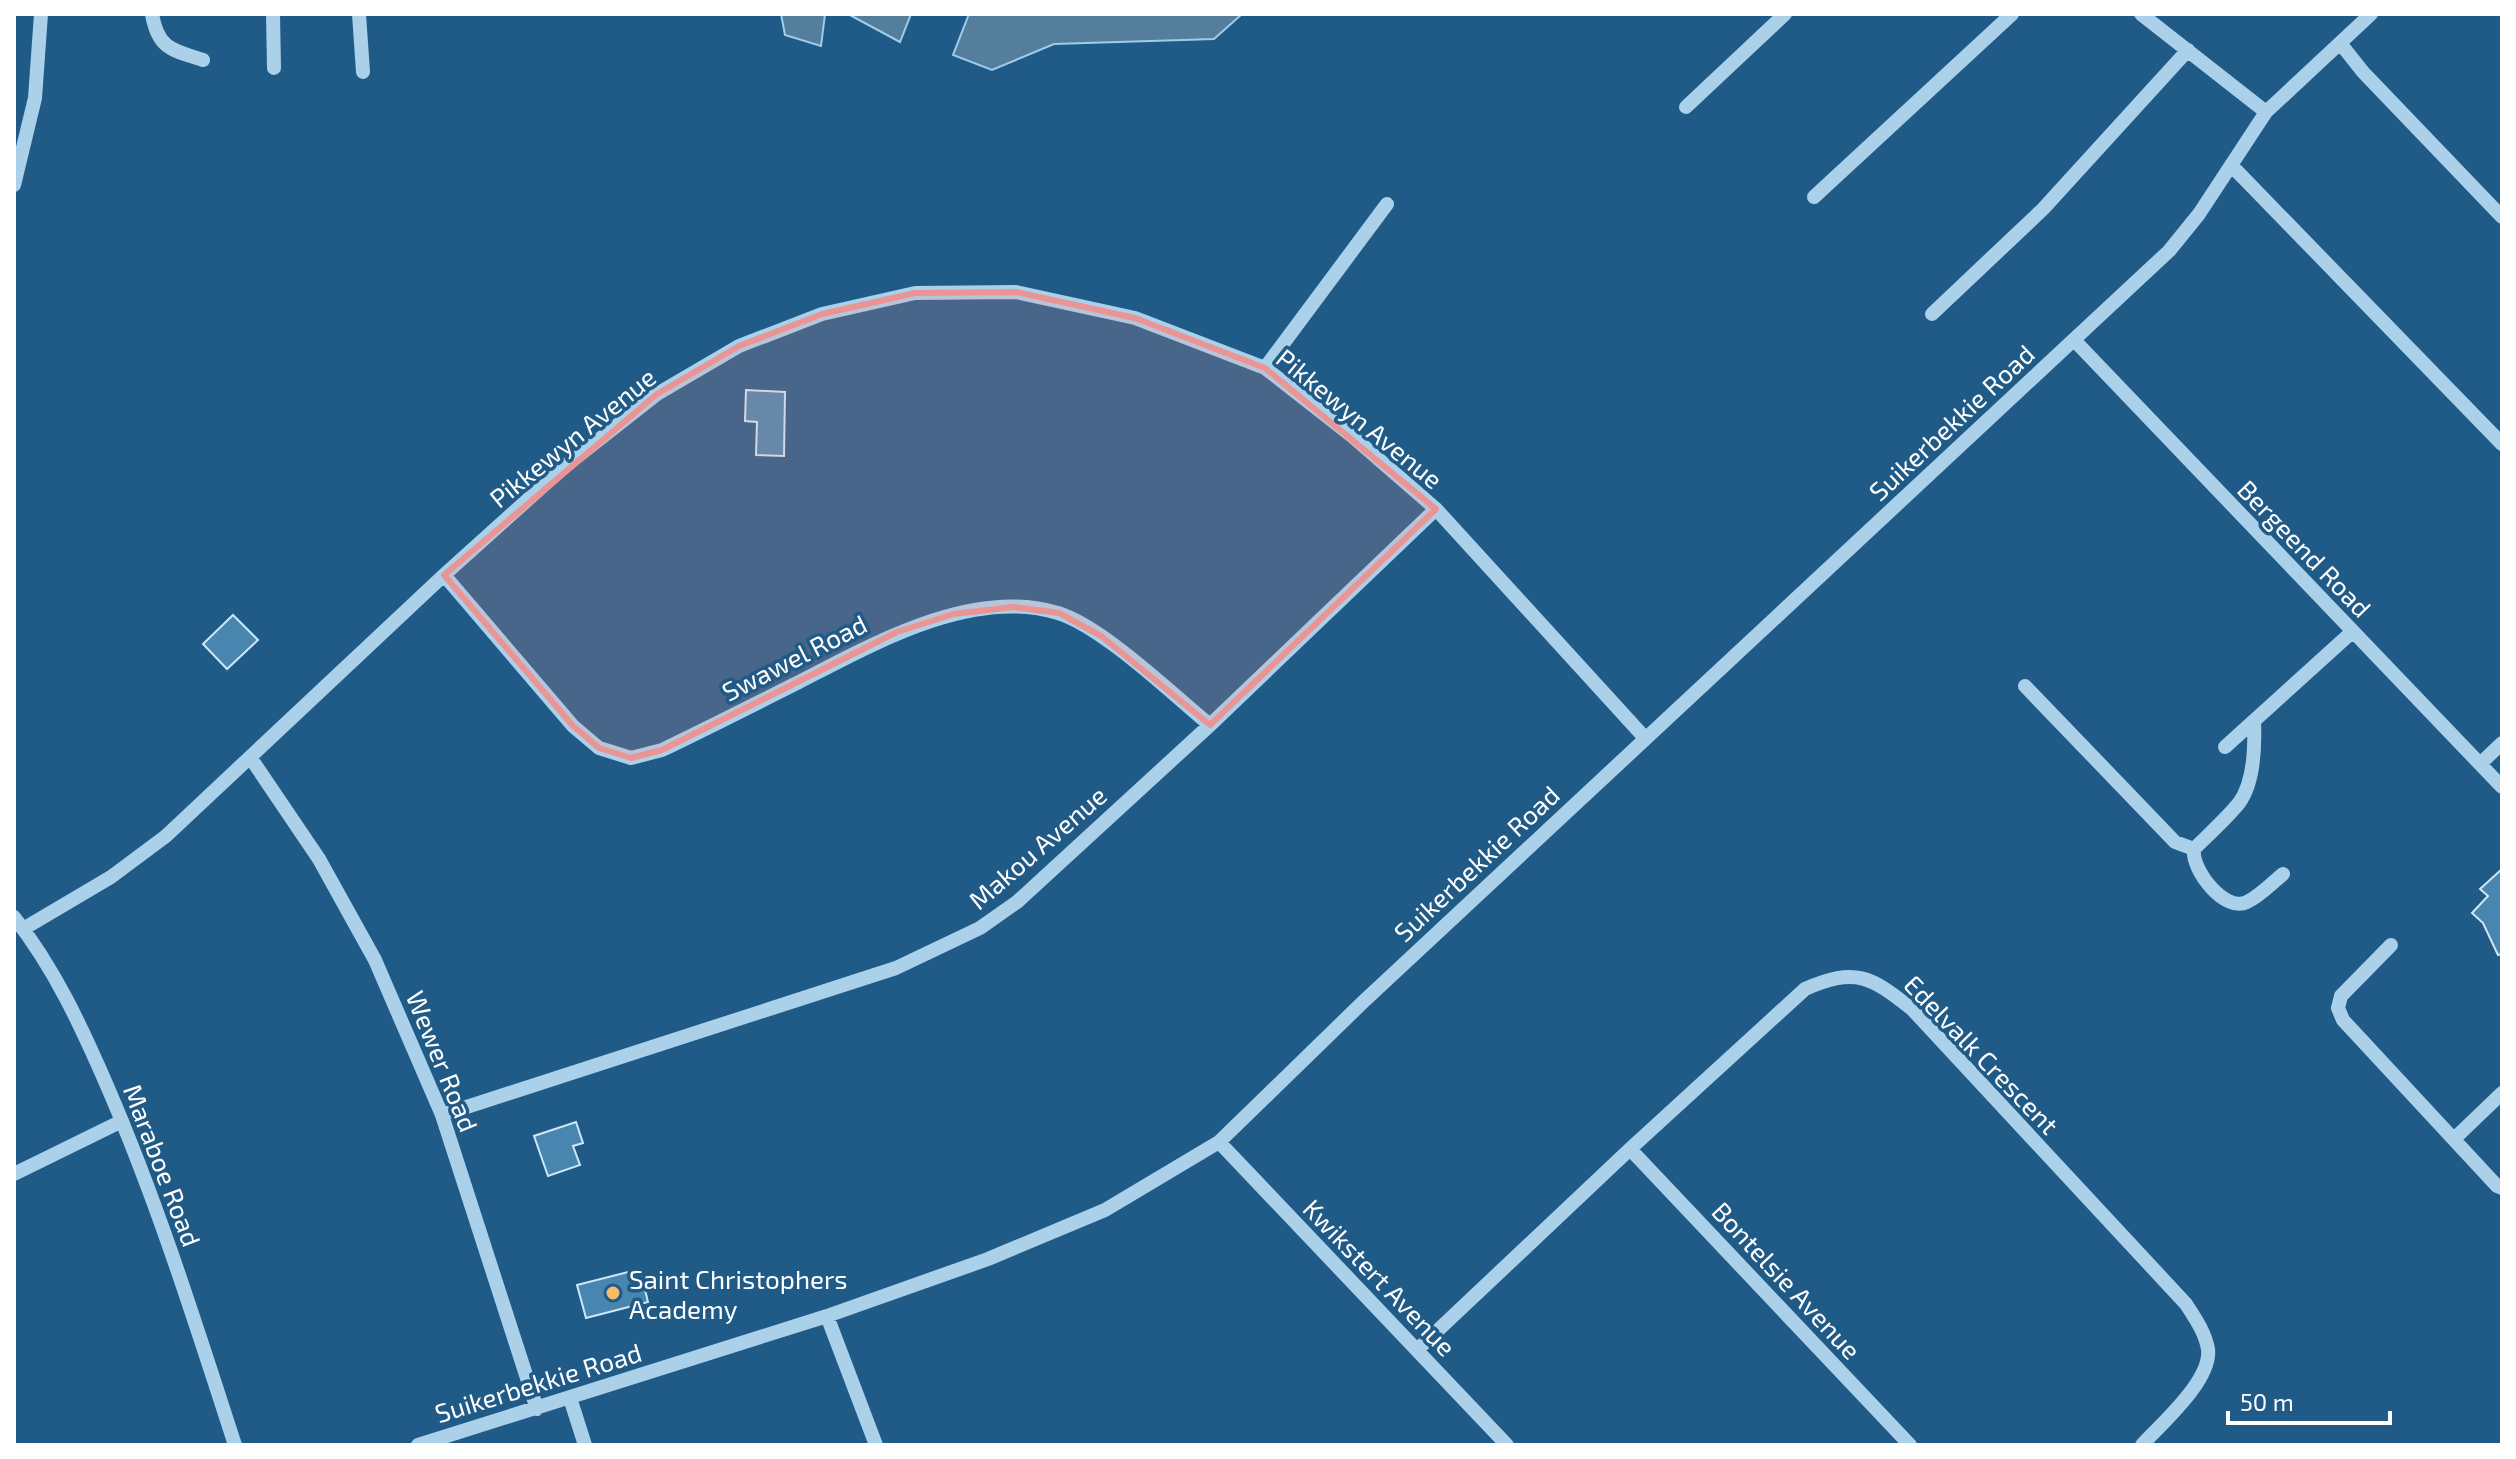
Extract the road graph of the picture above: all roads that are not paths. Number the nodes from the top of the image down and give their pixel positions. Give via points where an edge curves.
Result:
1 (41, 14) edge
2 (152, 14) edge
3 (273, 14) edge
4 (359, 14) edge
5 (1785, 14) edge
6 (2012, 14) edge
7 (2141, 14) edge
8 (2371, 14) edge
9 (2340, 43) junction
10 (2188, 50) junction
11 (203, 60) dead end
12 (274, 68) dead end
13 (363, 72) dead end
14 (1686, 107) dead end
15 (2266, 112) junction
16 (2231, 165) junction
17 (14, 185) edge
18 (1814, 197) dead end
19 (1387, 204) dead end
20 (2502, 217) edge
21 (1932, 314) dead end
22 (2075, 341) junction
23 (1265, 368) junction
24 (2502, 444) edge
25 (1436, 509) junction
26 (444, 575) junction
27 (2352, 632) junction
28 (2025, 686) dead end
29 (2254, 721) junction
30 (1210, 725) junction
31 (1645, 738) junction
32 (2502, 743) edge
33 (2225, 747) dead end
34 (250, 757) junction
35 (2480, 764) junction
36 (2502, 787) edge
37 (2194, 849) junction
38 (2283, 874) dead end
39 (19, 923) edge
40 (2391, 945) dead end
41 (2502, 1093) edge
42 (442, 1115) junction
43 (122, 1121) junction
44 (2454, 1139) junction
45 (1219, 1142) junction
46 (1630, 1149) junction
47 (14, 1174) edge
48 (2502, 1188) edge
49 (827, 1316) junction
50 (1417, 1350) junction
51 (570, 1398) junction
52 (537, 1409) junction
53 (468, 1430) junction
54 (235, 1445) edge
55 (418, 1445) edge
56 (473, 1445) edge
57 (585, 1445) edge
58 (876, 1445) edge
59 (1507, 1445) edge
60 (1910, 1445) edge
61 (2142, 1445) edge

1 - 17 street via 35,98
2 - 11 street via 161,42
3 - 12 street
4 - 13 street
5 - 14 street
6 - 18 street
7 - 10 street
8 - 9 street, Suikerbekkie Road
9 - 15 street, Suikerbekkie Road
9 - 20 street
10 - 15 street
10 - 21 street via 2043,209
15 - 16 street, Suikerbekkie Road
16 - 22 street, Suikerbekkie Road via 2169,251
16 - 24 street
19 - 23 street
22 - 27 street, Bergeend Road
22 - 31 street, Suikerbekkie Road
23 - 25 street, Pikkewyn Avenue
23 - 26 street, Pikkewyn Avenue via 1135,318 1016,292 915,293 822,314 739,346 657,394 564,467
25 - 30 street, Makou Avenue
25 - 31 street, Pikkewyn Avenue
26 - 30 street, Swawel Road via 573,726 599,748 631,758 662,750 897,632 954,614 1013,607 1059,613 1101,636
26 - 34 street, Pikkewyn Avenue
27 - 29 street
27 - 35 street, Bergeend Road
28 - 37 street via 2166,834
29 - 33 street
29 - 37 street via 2241,801
30 - 42 street, Makou Avenue via 1017,902 968,934 896,968
31 - 45 street, Suikerbekkie Road
32 - 35 street
34 - 39 street, Pikkewyn Avenue via 134,860
34 - 42 street, Wewer Road via 319,859 375,960
35 - 36 street, Bergeend Road
37 - 38 street via 2199,873 2235,904 2246,903
39 - 43 street, Maraboe Road via 74,1010
40 - 44 street via 2341,996 2338,1008 2343,1020
41 - 44 street
42 - 52 street, Wewer Road
43 - 47 street
43 - 54 street, Maraboe Road via 160,1217
44 - 48 street
45 - 49 street, Suikerbekkie Road via 1105,1210 988,1259
45 - 50 street, Kwikstert Avenue
46 - 50 street, Edelvalk Crescent
46 - 60 street, Bontelsie Avenue
46 - 61 street, Edelvalk Crescent via 1805,989 1831,977 1857,976 1883,986 1923,1021 2186,1304 2201,1327 2208,1350 2206,1367 2194,1388
49 - 51 street, Suikerbekkie Road
49 - 58 street
50 - 59 street, Kwikstert Avenue
51 - 52 street, Suikerbekkie Road
51 - 57 street
52 - 53 street, Suikerbekkie Road
53 - 55 street, Suikerbekkie Road
53 - 56 street

